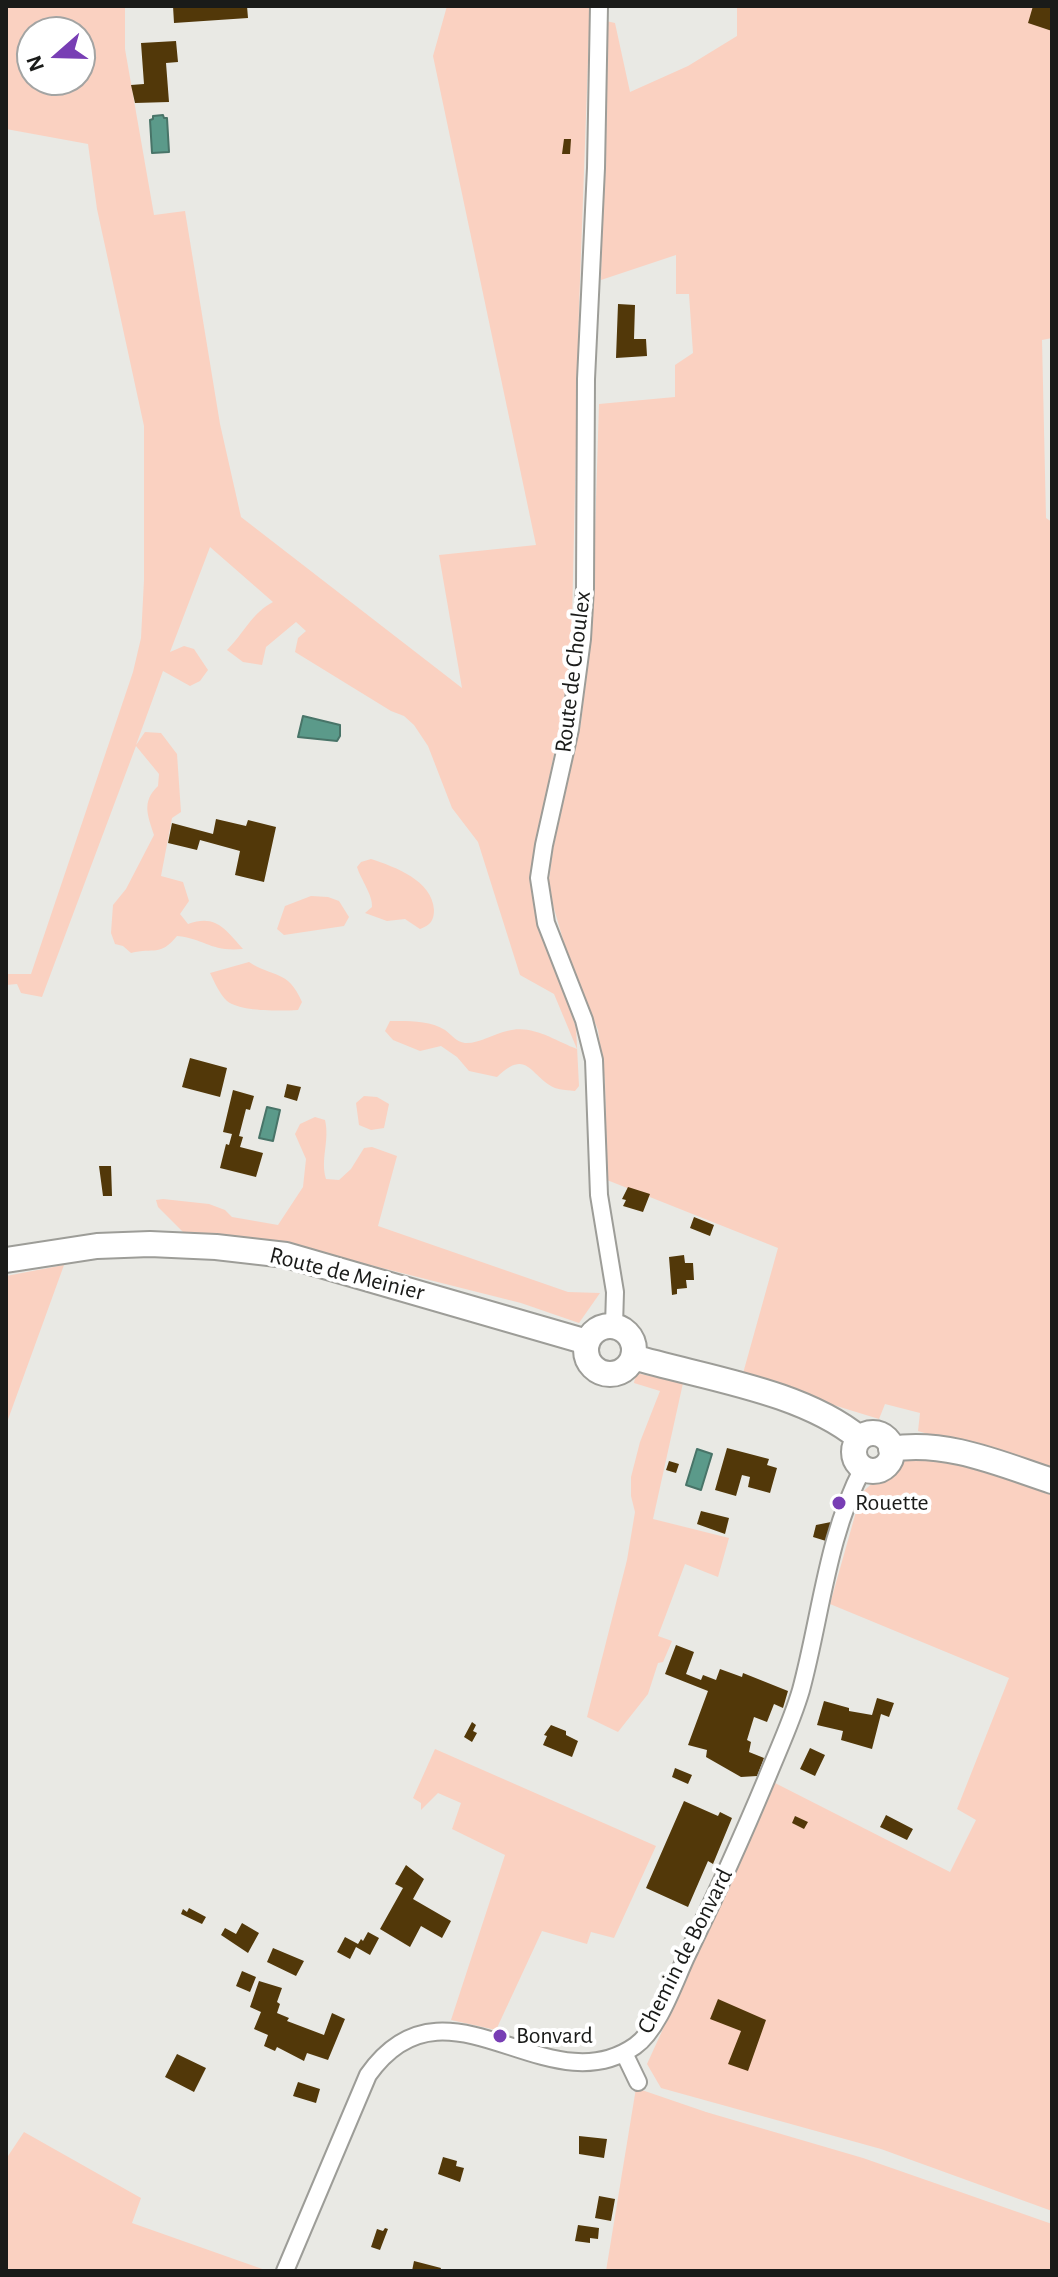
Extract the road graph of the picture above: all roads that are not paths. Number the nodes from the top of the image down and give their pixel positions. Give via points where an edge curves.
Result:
1 (599, 6) edge
2 (6, 1260) edge
3 (614, 1326) junction
4 (587, 1342) junction
5 (633, 1357) junction
6 (859, 1438) junction
7 (891, 1449) junction
8 (863, 1468) junction
9 (1052, 1481) edge
10 (624, 2053) junction
11 (638, 2082) dead end
12 (285, 2271) edge

1 - 3 street, Route de Choulex via 582,639 570,729 539,878 546,923 590,1041
2 - 4 street, Route de Meinier via 150,1244 286,1255
3 - 4 street via 597,1329
3 - 5 street via 628,1334
4 - 5 street via 586,1359 606,1375 623,1371
5 - 6 street via 805,1406
6 - 7 street via 874,1433
6 - 8 street via 854,1451
7 - 8 street via 887,1465
7 - 9 street via 943,1448
8 - 10 street, Chemin de Bonvard via 844,1513 790,1723 656,2020
10 - 11 street
10 - 12 street, Chemin de Bonvard via 576,2061 438,2030 397,2042 368,2075

